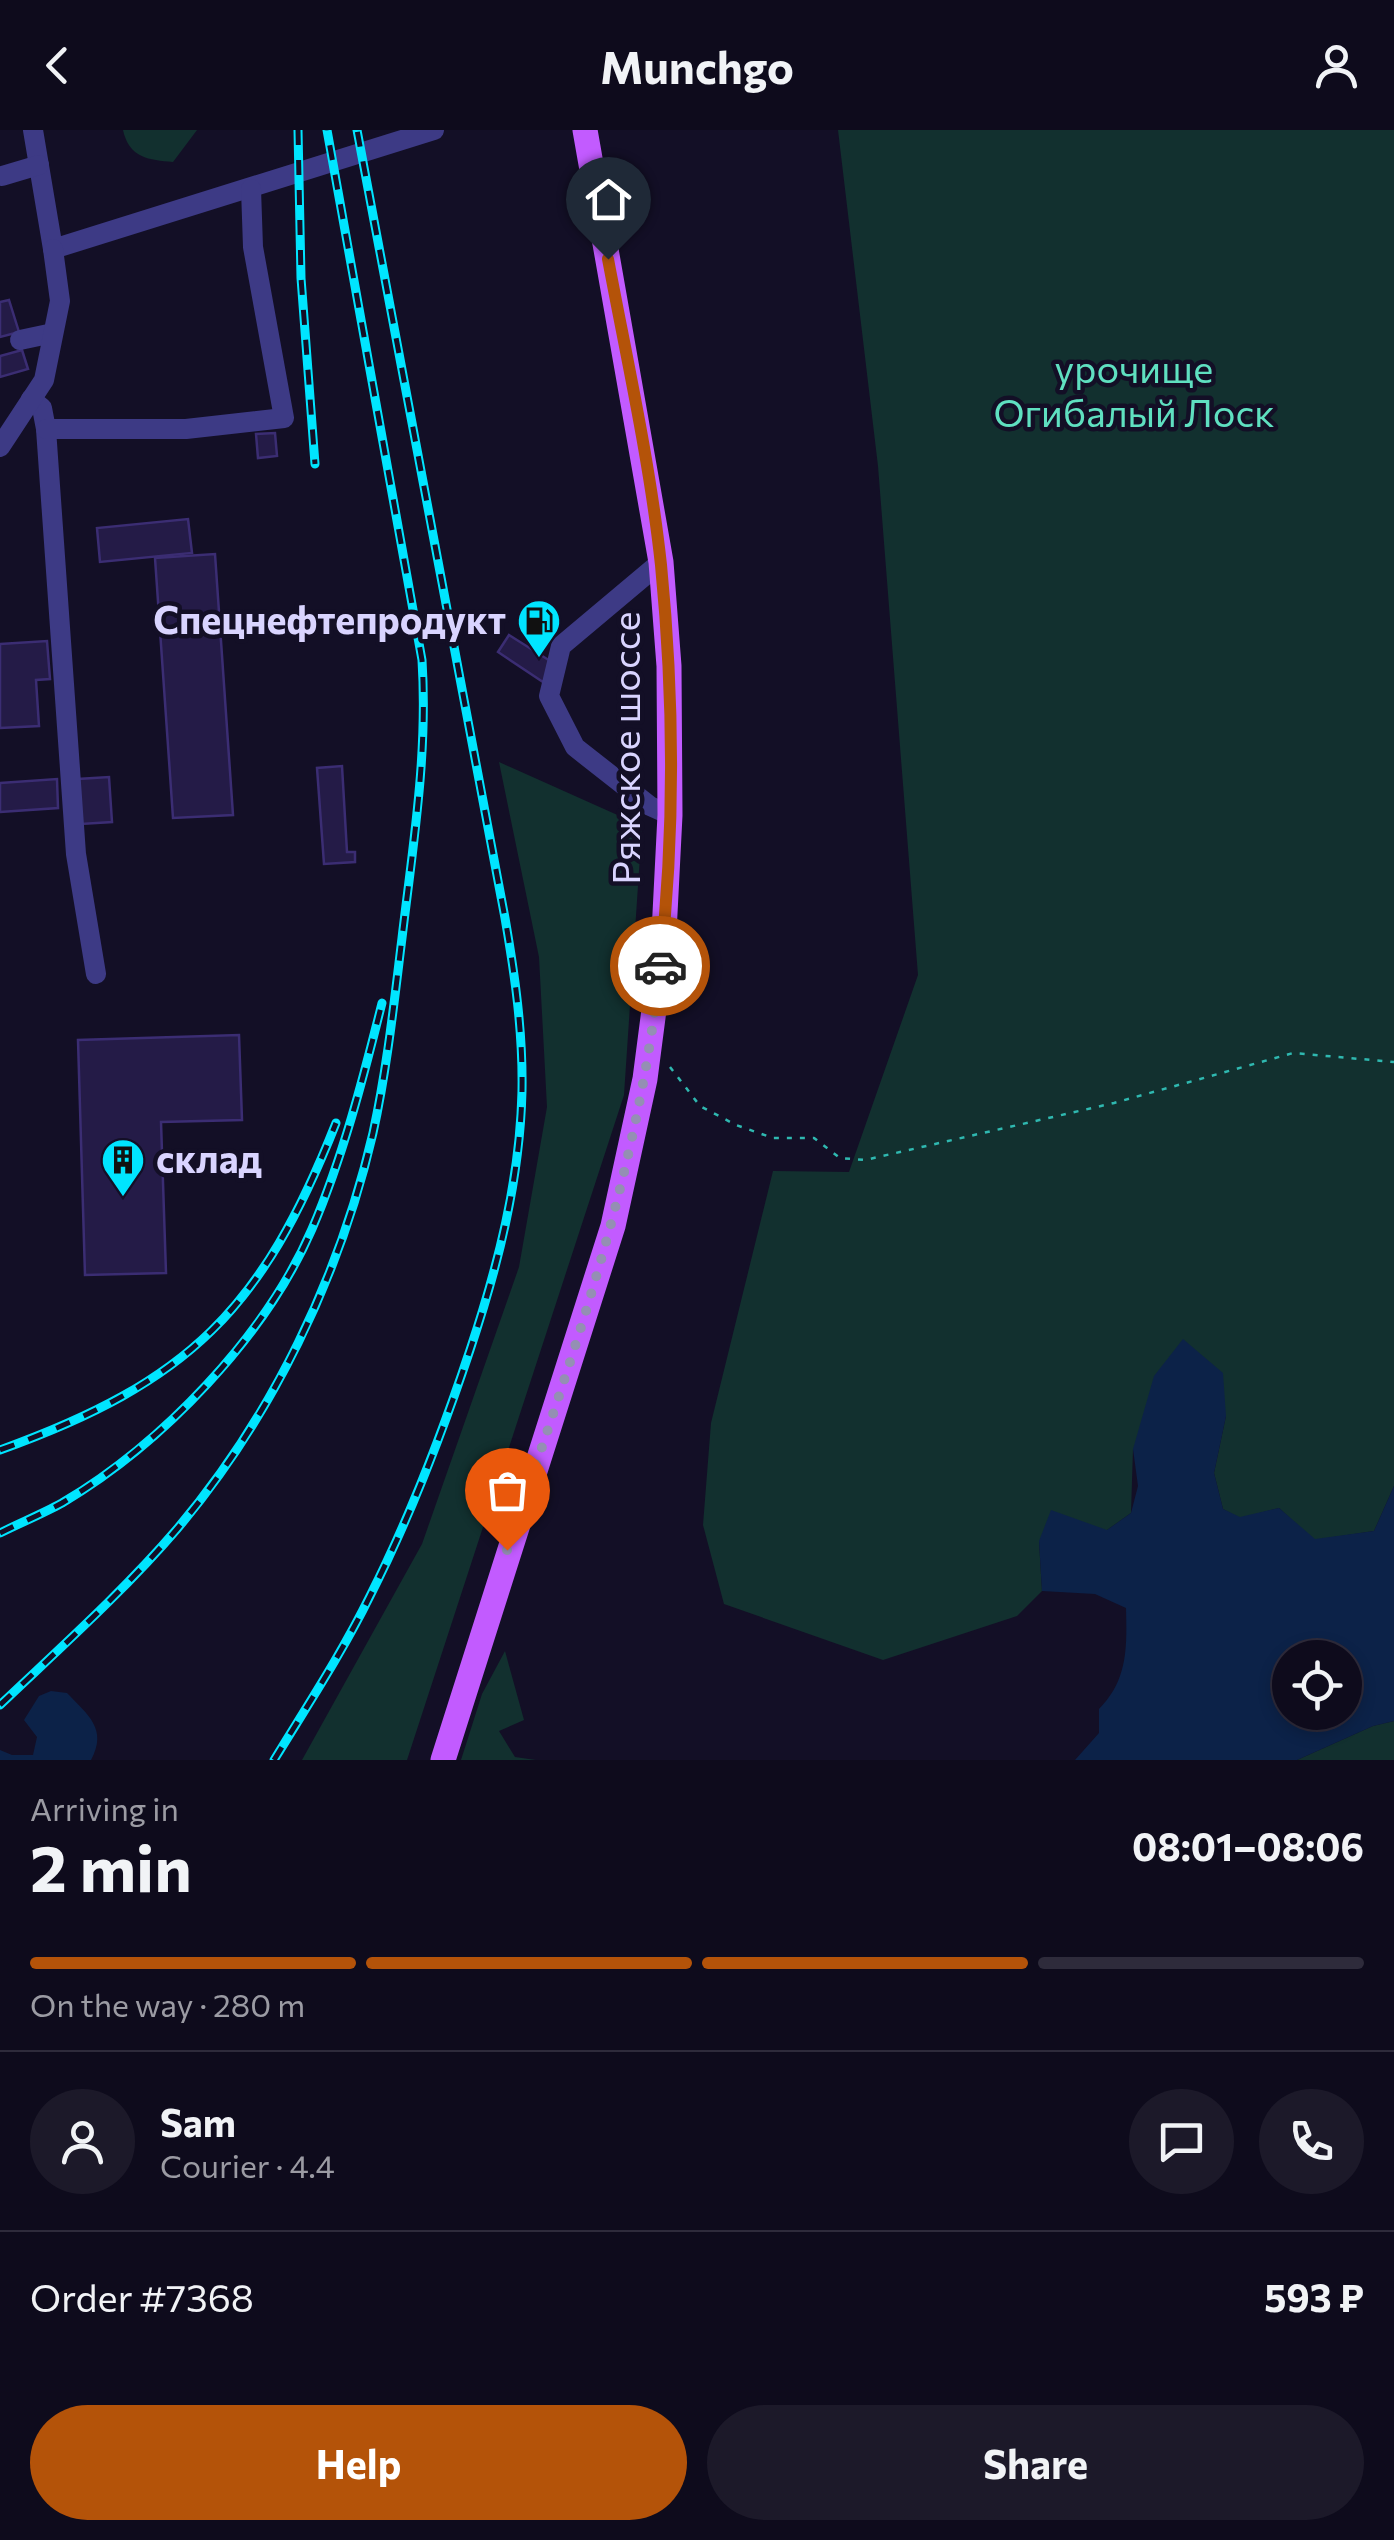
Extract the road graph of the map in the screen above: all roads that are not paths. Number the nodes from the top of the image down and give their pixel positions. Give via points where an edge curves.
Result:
1 (33, 130) edge
2 (434, 130) edge
3 (584, 130) edge
4 (39, 165) junction
5 (2, 176) edge
6 (250, 189) junction
7 (53, 249) junction
8 (53, 333) junction
9 (20, 340) dead end
10 (32, 400) junction
11 (46, 429) junction
12 (0, 447) edge
13 (660, 562) junction
14 (670, 815) junction
15 (96, 974) dead end
16 (443, 1760) edge

1 - 4 street
2 - 6 street
3 - 13 main road, Ряжское шоссе
4 - 5 street
4 - 7 street
6 - 7 street
6 - 11 street via 253,247 284,418 186,429
7 - 8 street via 60,300
8 - 9 street
8 - 10 street via 44,380
10 - 11 street via 42,408
10 - 12 street
11 - 15 street via 76,854
13 - 14 main road, Ряжское шоссе
13 - 14 street via 561,646 550,696 575,747
14 - 16 main road, Ряжское шоссе via 664,933 626,1172 600,1274

